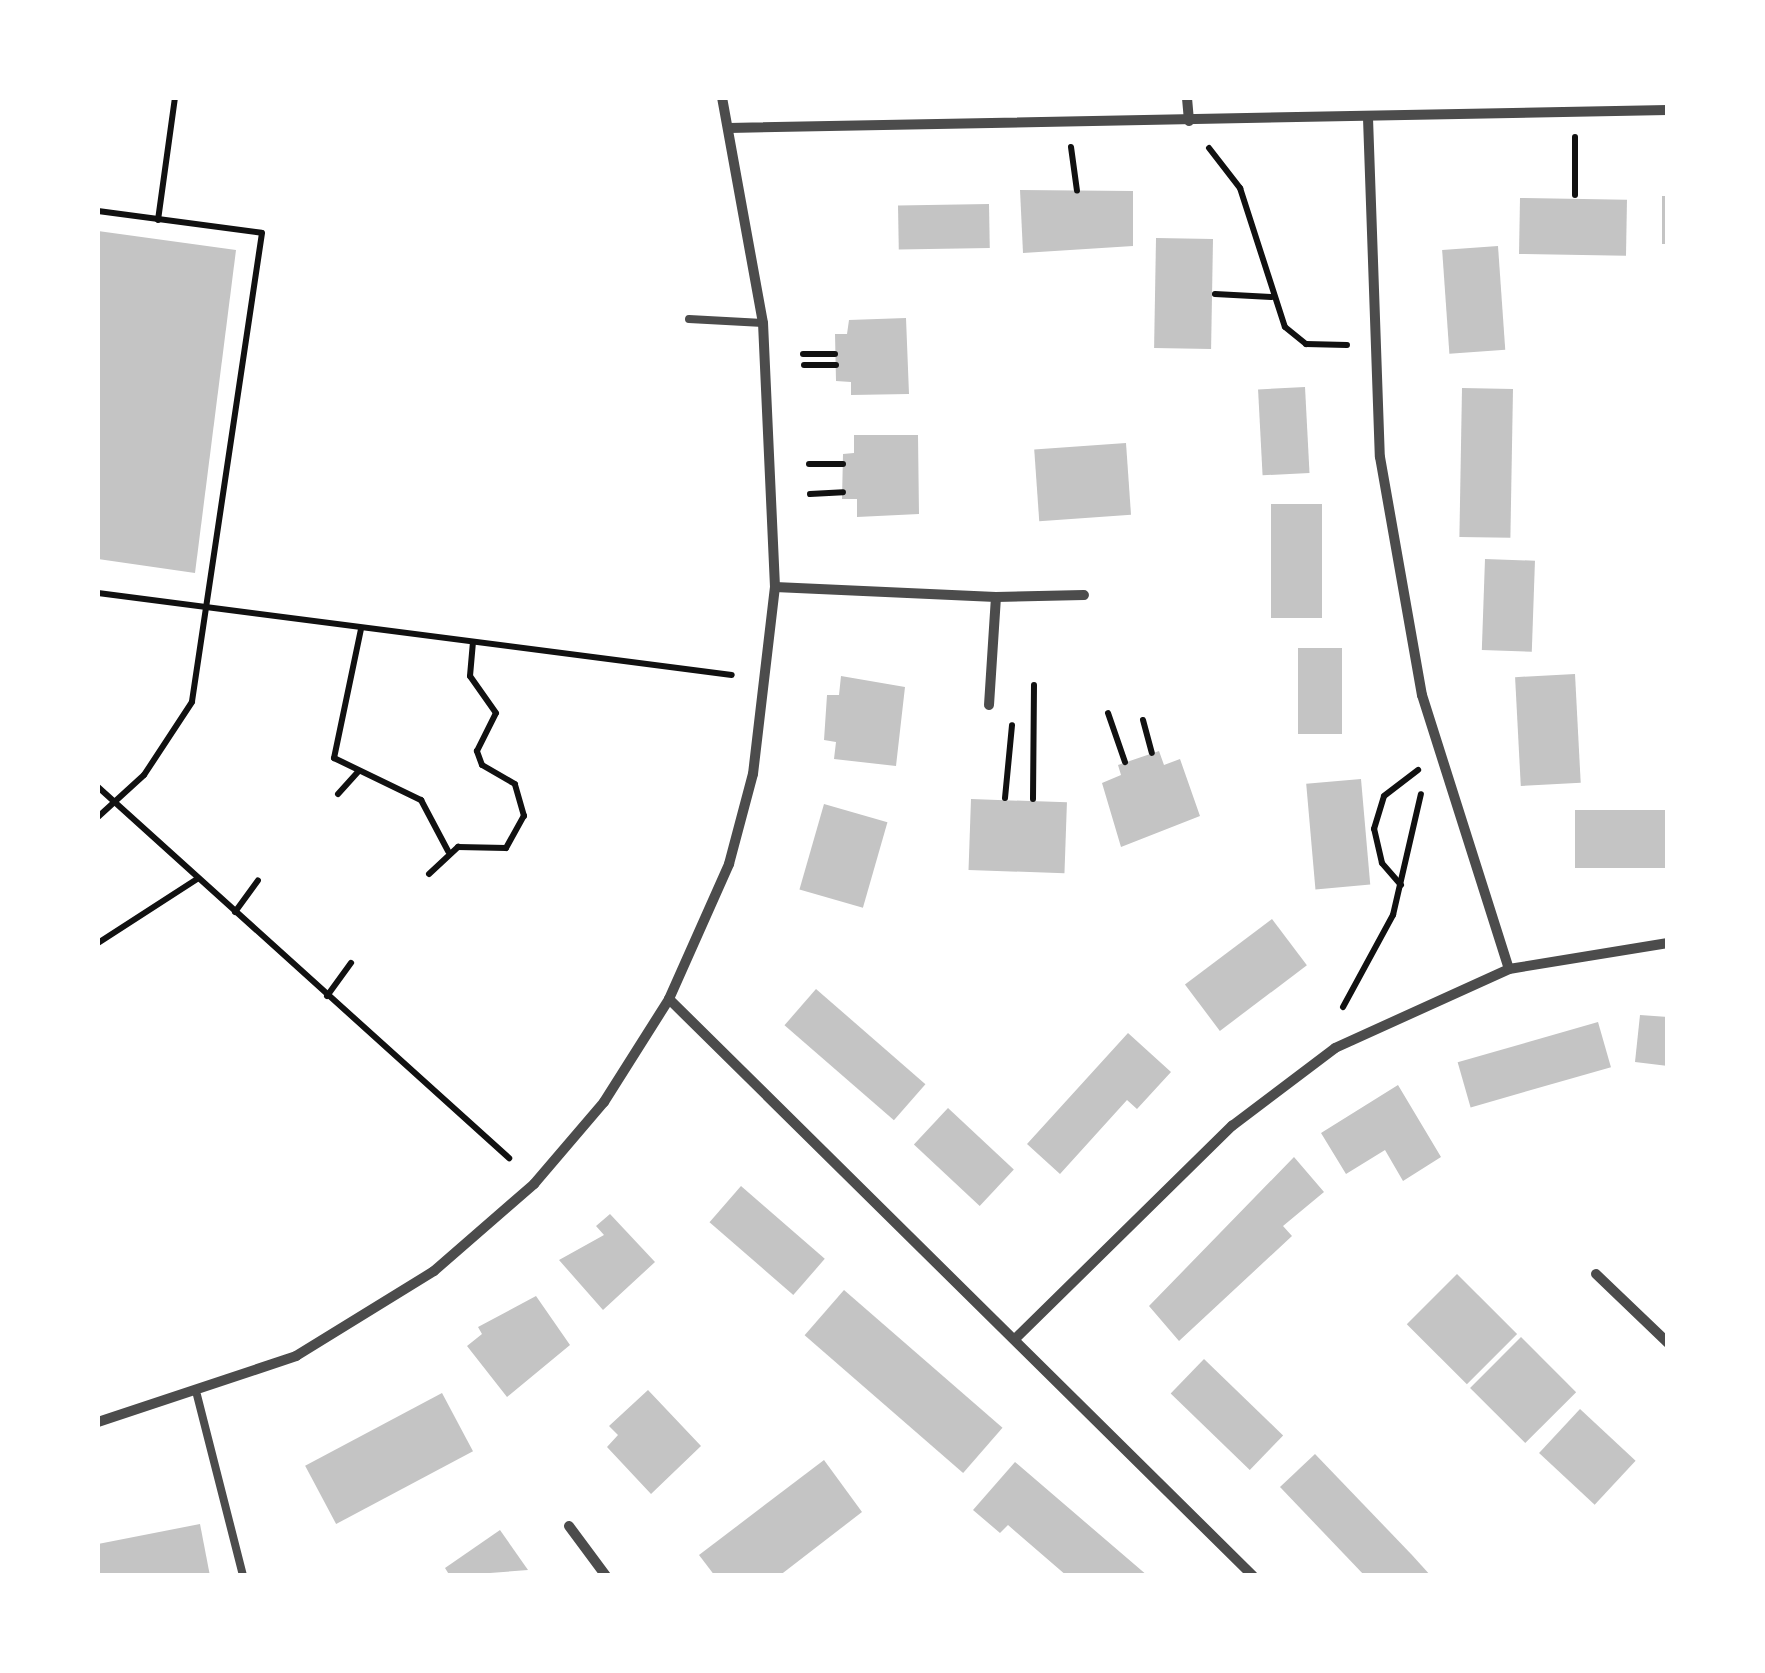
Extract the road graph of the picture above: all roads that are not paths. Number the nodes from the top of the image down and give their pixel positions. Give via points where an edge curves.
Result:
1 (722, 98) edge
2 (1187, 98) edge
3 (1668, 110) edge
4 (1368, 118) junction
5 (1188, 122) junction
6 (730, 128) junction
7 (689, 319) dead end
8 (763, 322) junction
9 (775, 588) junction
10 (1084, 595) dead end
11 (996, 597) junction
12 (989, 705) dead end
13 (1668, 943) edge
14 (1509, 969) junction
15 (668, 999) junction
16 (1596, 1274) dead end
17 (1016, 1338) junction
18 (1668, 1344) edge
19 (197, 1394) junction
20 (98, 1422) edge
21 (569, 1526) dead end
22 (243, 1576) edge
23 (606, 1576) edge
24 (1253, 1576) edge

1 - 6 street
2 - 5 street
3 - 4 street
4 - 5 street
4 - 14 street via 1380,457 1422,695
5 - 6 street
6 - 8 street
7 - 8 lane
8 - 9 street
9 - 11 street
9 - 15 street via 753,774 728,864
10 - 11 street
11 - 12 street
13 - 14 street
14 - 17 street via 1335,1048 1232,1126
15 - 17 street
15 - 19 street via 604,1102 534,1184 434,1271 296,1356
16 - 18 street
17 - 24 street
19 - 20 street
19 - 22 lane
21 - 23 street

